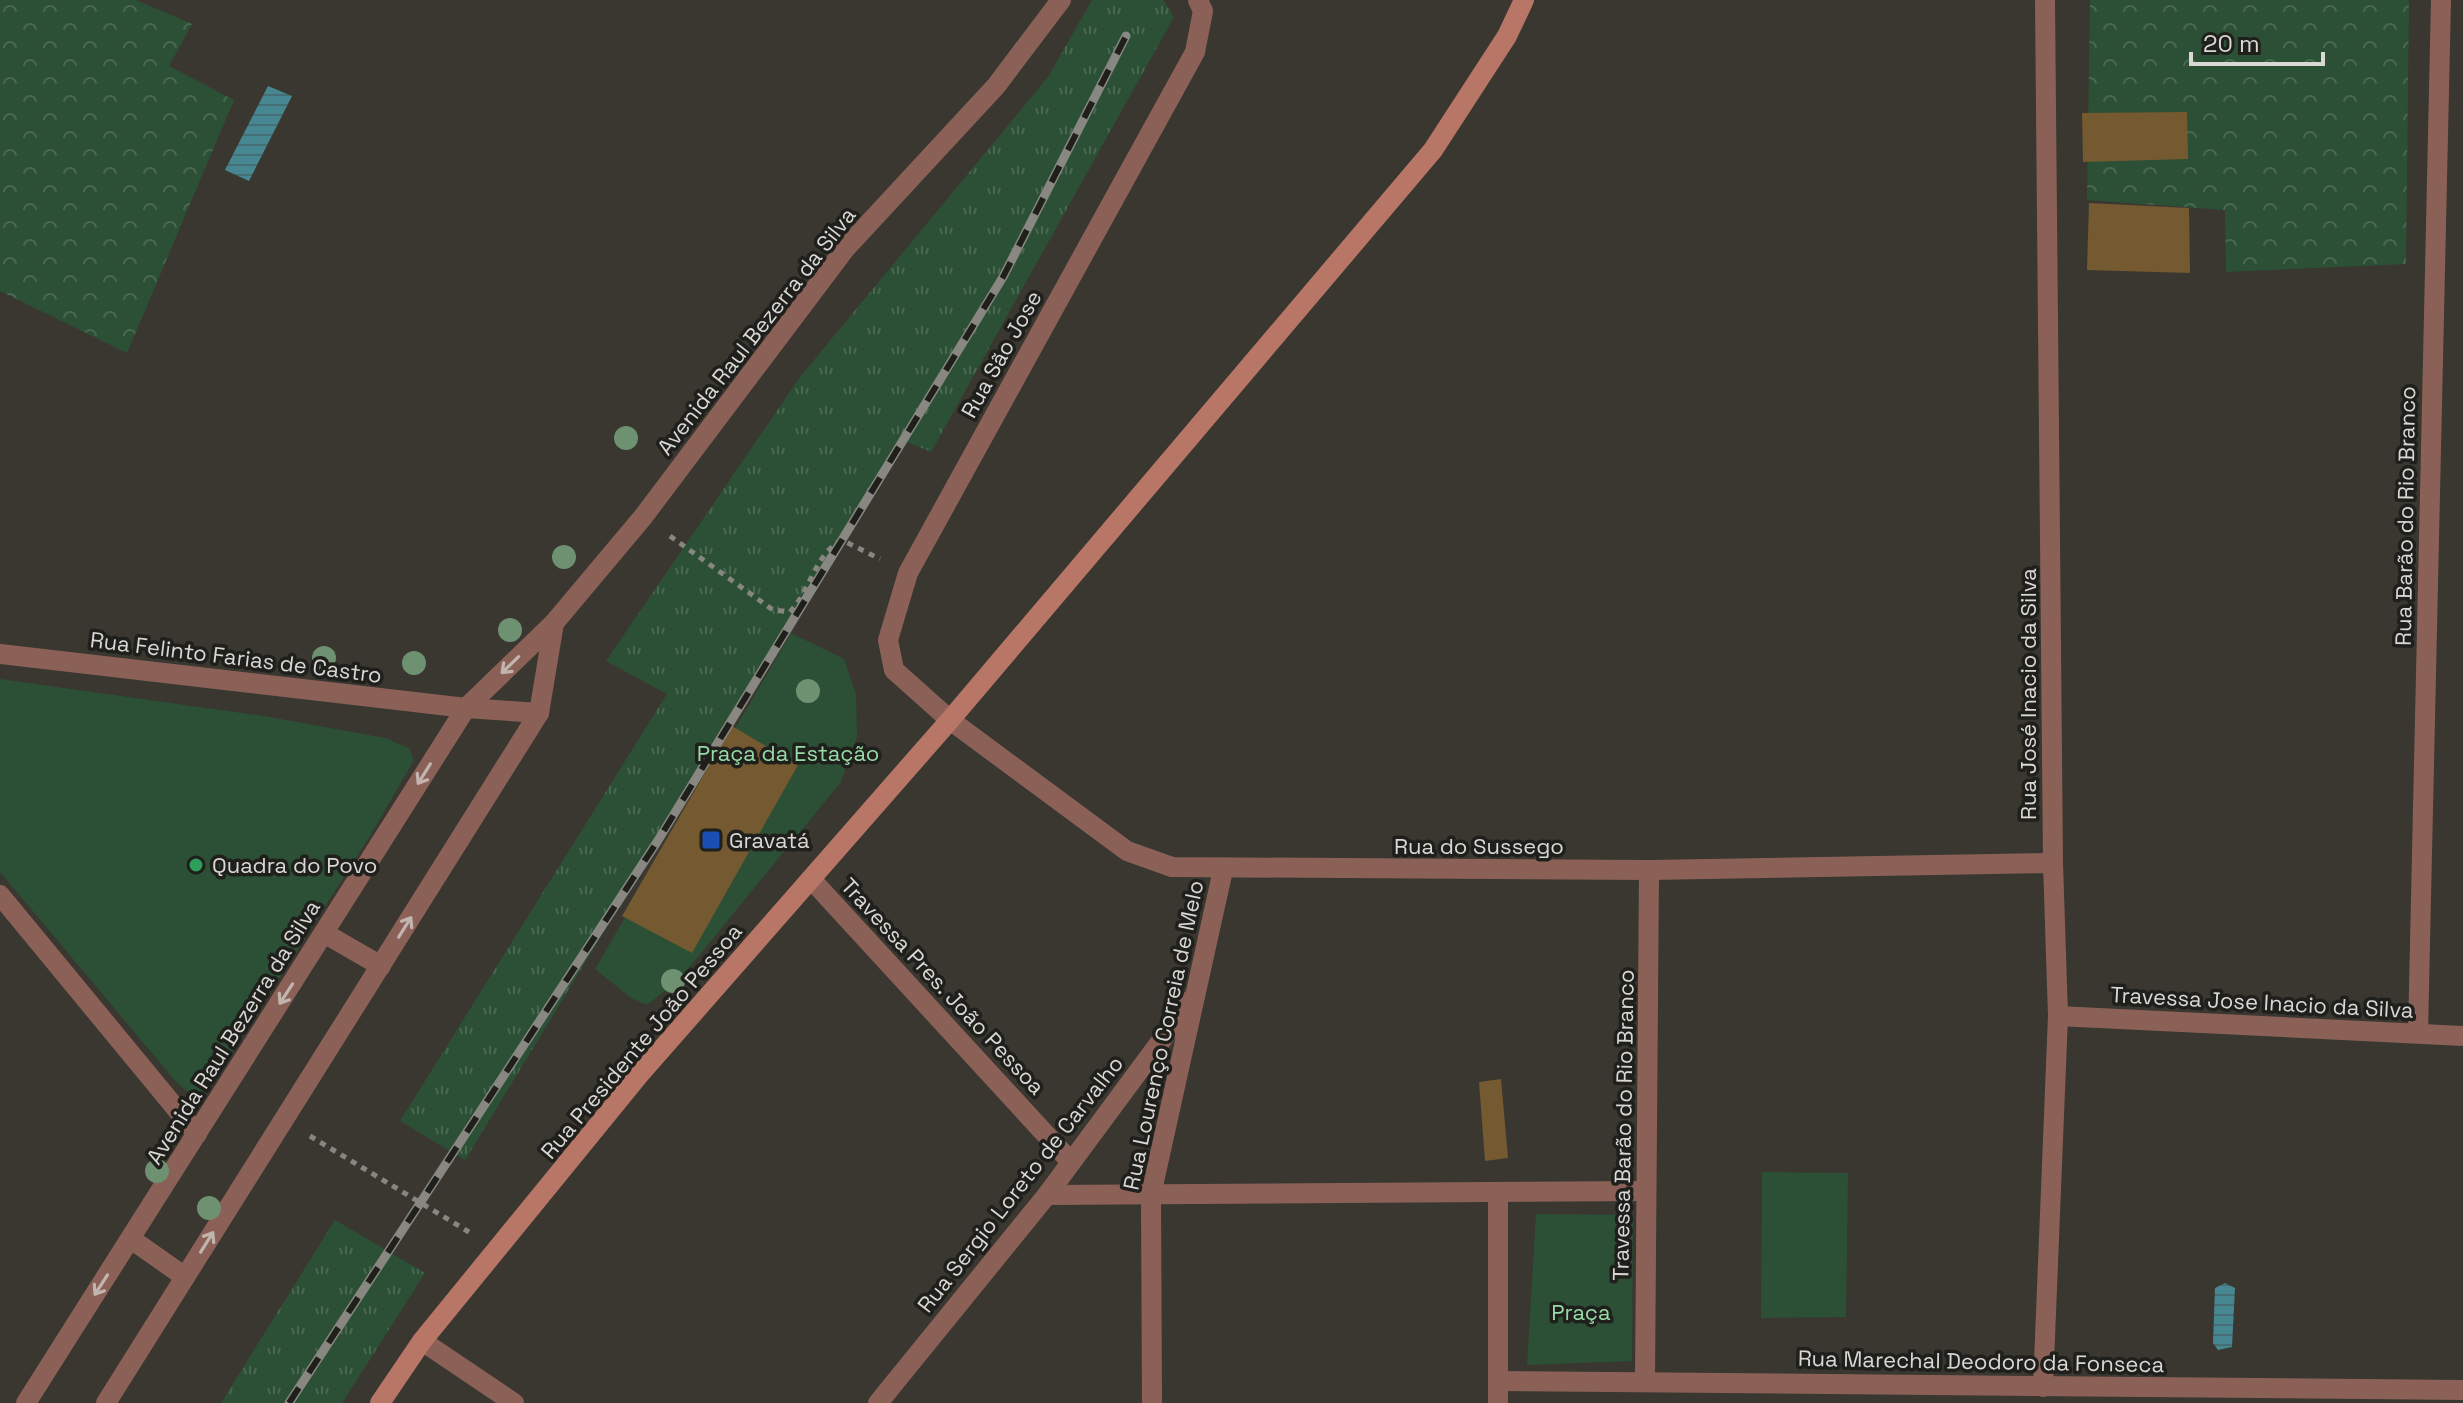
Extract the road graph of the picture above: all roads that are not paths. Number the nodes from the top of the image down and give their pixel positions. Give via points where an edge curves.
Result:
1 (1061, 0) edge
2 (1198, 0) edge
3 (1524, 0) edge
4 (2045, 0) edge
5 (2441, 0) edge
6 (554, 623) junction
7 (0, 654) edge
8 (466, 708) junction
9 (539, 713) junction
10 (950, 720) junction
11 (2053, 863) junction
12 (1223, 870) junction
13 (1649, 870) junction
14 (811, 879) junction
15 (0, 895) edge
16 (324, 933) junction
17 (381, 966) junction
18 (1197, 992) junction
19 (2058, 1016) junction
20 (2418, 1033) junction
21 (2463, 1036) edge
22 (197, 1134) junction
23 (1071, 1162) junction
24 (1645, 1191) junction
25 (1498, 1192) junction
26 (1047, 1195) junction
27 (1151, 1195) junction
28 (131, 1239) junction
29 (185, 1277) junction
30 (422, 1341) junction
31 (1645, 1380) junction
32 (1499, 1381) junction
33 (2043, 1387) junction
34 (2463, 1390) edge
35 (26, 1403) edge
36 (106, 1403) edge
37 (380, 1403) edge
38 (514, 1403) edge
39 (878, 1403) edge
40 (1152, 1403) edge
41 (1498, 1403) edge

1 - 6 street, Avenida Raul Bezerra da Silva via 996,86 845,249 643,517
2 - 10 street, Rua São Jose via 1203,11 1195,52 908,573 888,640 894,670
3 - 10 main road, Rua Presidente João Pessoa via 1507,36 1433,150
4 - 11 street, Rua José Inacio da Silva
5 - 20 street, Rua Barão do Rio Branco
6 -> 8 street, Avenida Raul Bezerra da Silva
6 - 9 street
7 - 8 street, Rua Felinto Farias de Castro
8 - 9 street, Rua Felinto Farias de Castro
8 -> 16 street, Avenida Raul Bezerra da Silva
17 -> 9 street
10 - 12 street, Rua do Sussego via 1127,851 1172,867
10 - 14 main road, Rua Presidente João Pessoa
11 - 13 street, Rua do Sussego
11 - 19 street, Rua José Inacio da Silva
12 - 13 street, Rua do Sussego
12 - 18 street, Rua Lourenço Correia de Melo
13 - 24 street, Travessa Barão do Rio Branco
14 - 23 street, Travessa Pres. João Pessoa
14 - 30 main road, Rua Presidente João Pessoa via 639,1075
15 - 22 street
16 - 17 street
16 -> 22 street, Avenida Raul Bezerra da Silva
29 -> 17 street
18 - 23 street, Rua Sergio Loreto de Carvalho
18 - 27 street, Rua Lourenço Correia de Melo
19 - 20 street, Travessa Jose Inacio da Silva
19 - 33 street, Rua José Inacio da Silva
20 - 21 street, Travessa Jose Inacio da Silva
22 - 28 street, Avenida Raul Bezerra da Silva
23 - 26 street, Rua Sergio Loreto de Carvalho
24 - 25 street
24 - 31 street, Travessa Barão do Rio Branco
25 - 27 street
25 - 32 street
26 - 27 street
26 - 39 street, Rua Sergio Loreto de Carvalho
27 - 40 street, Rua Lourenço Correia de Melo
28 - 29 street
28 -> 35 street, Avenida Raul Bezerra da Silva
29 - 36 street
30 - 37 main road, Rua Presidente João Pessoa
30 - 38 street
31 - 32 street, Rua Marechal Deodoro da Fonseca
31 - 33 street, Rua Marechal Deodoro da Fonseca
32 - 41 street
33 - 34 street, Rua Marechal Deodoro da Fonseca

